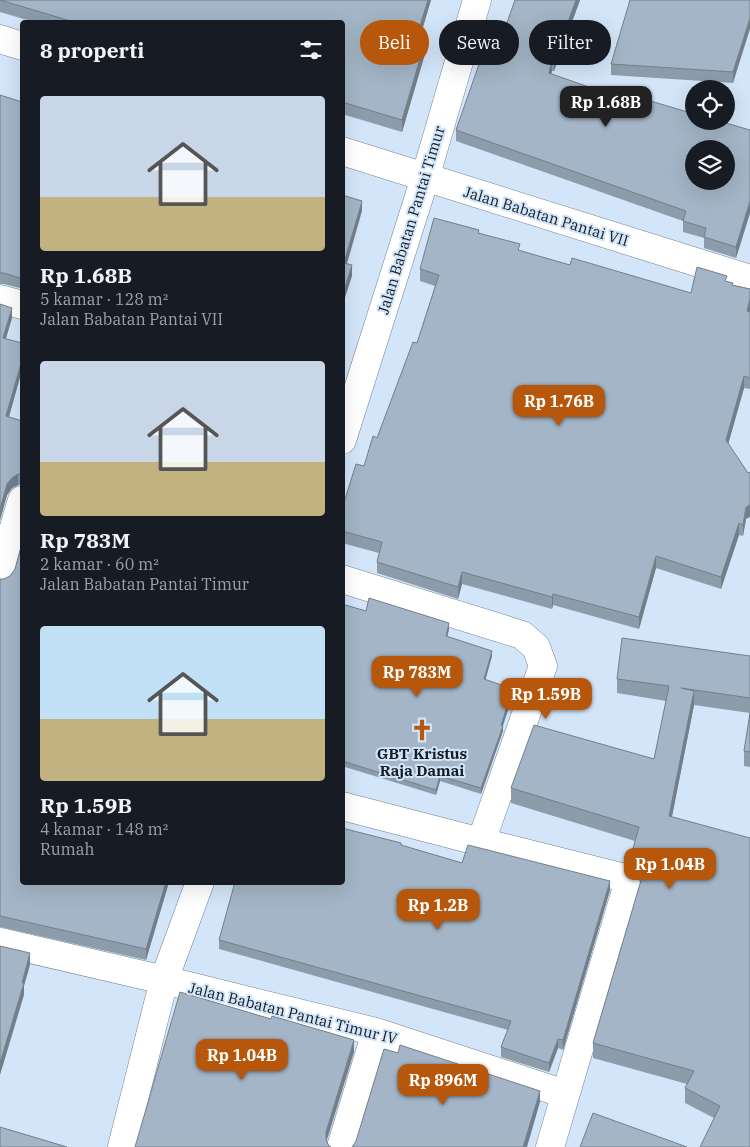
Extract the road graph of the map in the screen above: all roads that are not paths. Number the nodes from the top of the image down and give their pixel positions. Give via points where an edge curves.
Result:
1 (477, 0) edge
2 (0, 39) edge
3 (20, 45) edge
4 (345, 152) edge
5 (425, 178) junction
6 (750, 279) edge
7 (0, 299) edge
8 (20, 304) edge
9 (345, 431) edge
10 (20, 507) edge
11 (0, 575) edge
12 (345, 580) edge
13 (345, 807) edge
14 (481, 842) junction
15 (199, 885) edge
16 (0, 942) edge
17 (164, 980) junction
18 (376, 1032) junction
19 (565, 1094) junction
20 (122, 1147) edge
21 (341, 1147) edge
22 (550, 1147) edge

1 - 5 street, Jalan Babatan Pantai Timur
2 - 3 street
4 - 5 street, Jalan Babatan Pantai VII
5 - 6 street, Jalan Babatan Pantai VII
5 - 9 street, Jalan Babatan Pantai Timur
7 - 8 street
10 - 11 street
12 - 14 street via 522,635 536,647 543,666
13 - 14 street
14 - 19 street via 620,878 627,887
15 - 17 street
16 - 17 street, Jalan Babatan Pantai Timur IV
17 - 18 street, Jalan Babatan Pantai Timur IV
17 - 20 street
18 - 19 street, Jalan Babatan Pantai Timur IV
18 - 21 street
19 - 22 street

